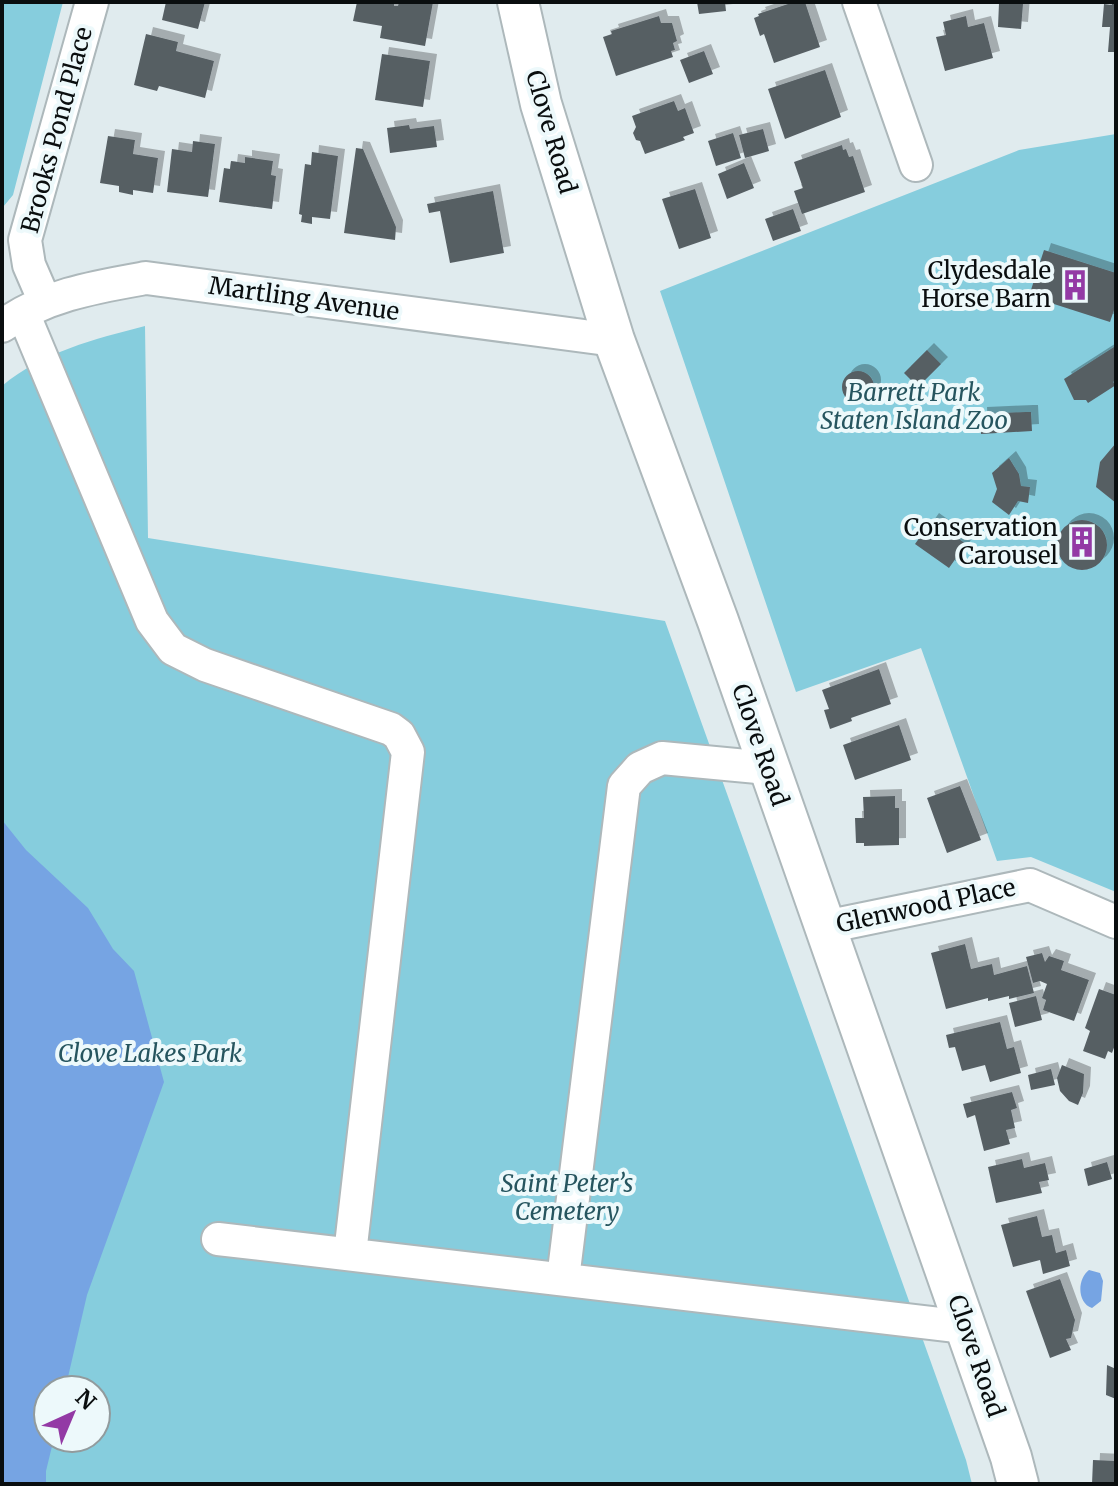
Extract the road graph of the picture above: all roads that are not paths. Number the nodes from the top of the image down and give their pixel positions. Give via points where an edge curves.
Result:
1 (92, 2) edge
2 (518, 2) edge
3 (859, 2) edge
4 (916, 165) dead end
5 (24, 314) edge
6 (614, 340) junction
7 (768, 768) junction
8 (1116, 922) edge
9 (825, 927) junction
10 (218, 1239) dead end
11 (350, 1254) junction
12 (563, 1279) junction
13 (965, 1327) junction
14 (1018, 1484) edge

1 - 5 street, Brooks Pond Place via 25,240 29,265
2 - 6 main road, Clove Road via 541,104
3 - 4 street
5 - 6 street, Martling Avenue via 76,290 146,278
5 - 11 street, Brooks Pond Place via 152,621 173,649 391,729 405,743
6 - 7 main road, Clove Road
7 - 9 main road, Clove Road
7 - 12 street via 662,758 640,768 624,786
8 - 9 street, Glenwood Place via 1030,885
9 - 13 main road, Clove Road
10 - 11 street
11 - 12 street
12 - 13 street
13 - 14 main road, Clove Road

